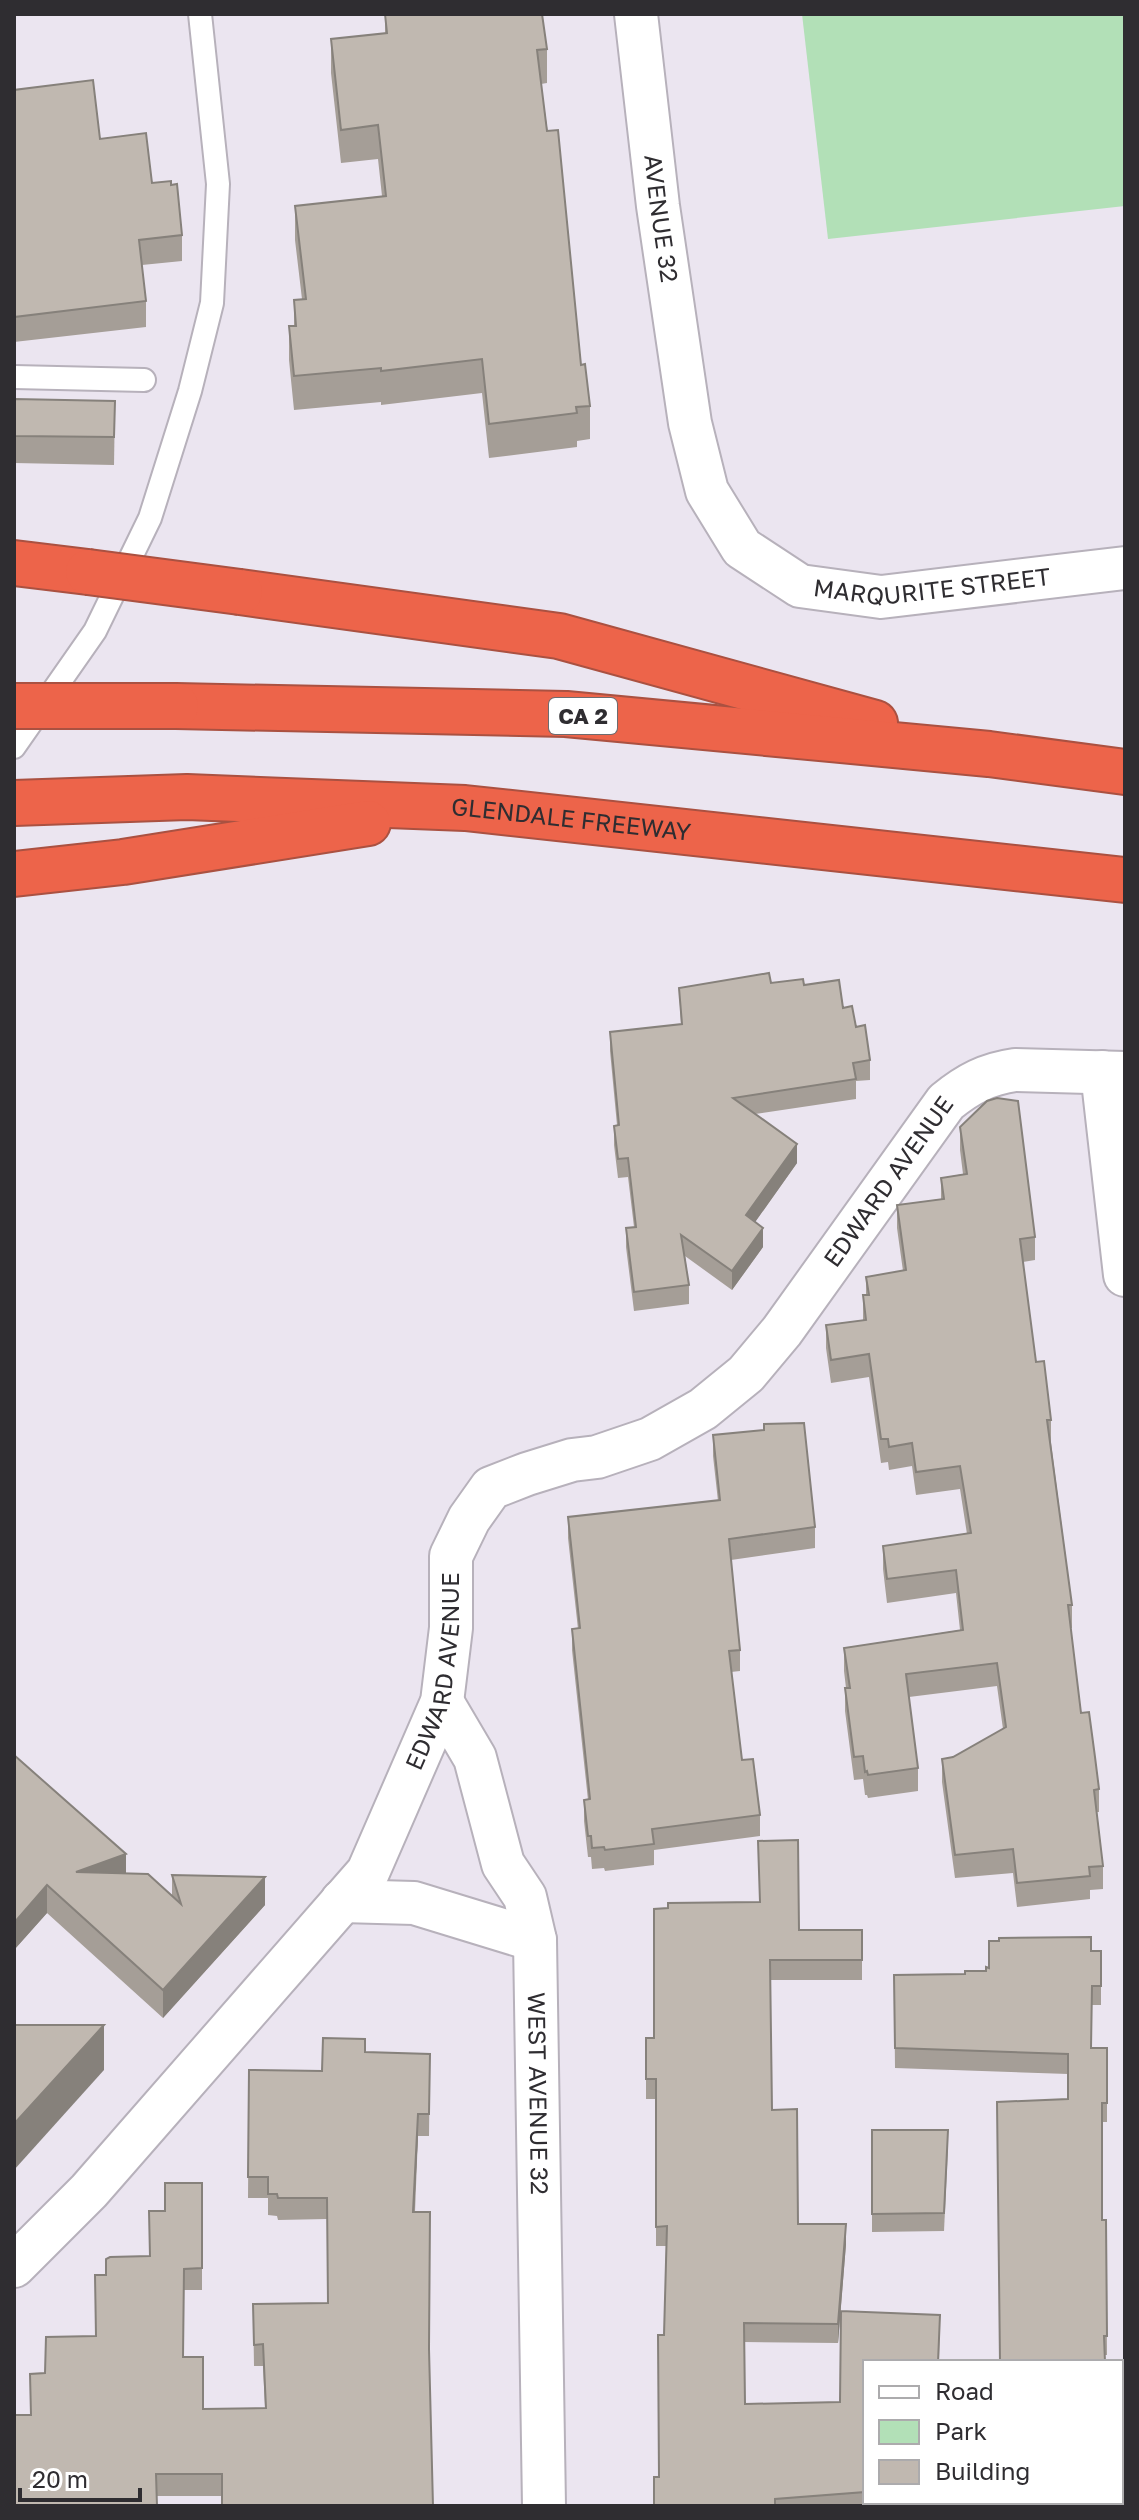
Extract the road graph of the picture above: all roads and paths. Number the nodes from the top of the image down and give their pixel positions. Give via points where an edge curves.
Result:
1 (200, 14) edge
2 (636, 14) edge
3 (14, 377) edge
4 (144, 380) dead end
5 (690, 423) joint
6 (14, 563) edge
7 (1125, 568) edge
8 (14, 706) edge
9 (14, 747) edge
10 (989, 754) junction
11 (1125, 772) edge
12 (14, 803) edge
13 (465, 808) junction
14 (14, 874) edge
15 (1125, 880) edge
16 (1113, 1072) edge
17 (1125, 1275) edge
18 (442, 1702) junction
19 (342, 1901) junction
20 (535, 1940) junction
21 (14, 2266) edge
22 (544, 2506) edge

1 - 9 lane via 218,184 212,303 190,391 150,518 95,631
2 - 5 street, AVENUE 32
3 - 4 lane
5 - 7 street, MARQURITE STREET via 707,491 742,548 800,586 881,597
6 - 10 highway, bridge via 559,636
8 - 10 highway, CA 2, bridge via 566,714
10 - 11 highway, CA 2
12 - 13 highway, GLENDALE FREEWAY via 187,797
13 - 14 highway
13 - 15 highway, GLENDALE FREEWAY
16 - 17 street
16 - 18 street, EDWARD AVENUE via 1015,1070 970,1082 946,1102 746,1374 703,1409 650,1439 491,1488 451,1556 451,1628
18 - 19 street, EDWARD AVENUE via 368,1872
18 - 20 street, WEST AVENUE 32 via 475,1758 503,1864 525,1897
19 - 20 street via 414,1903
19 - 21 street, EDWARD AVENUE via 89,2191
20 - 22 street, WEST AVENUE 32

